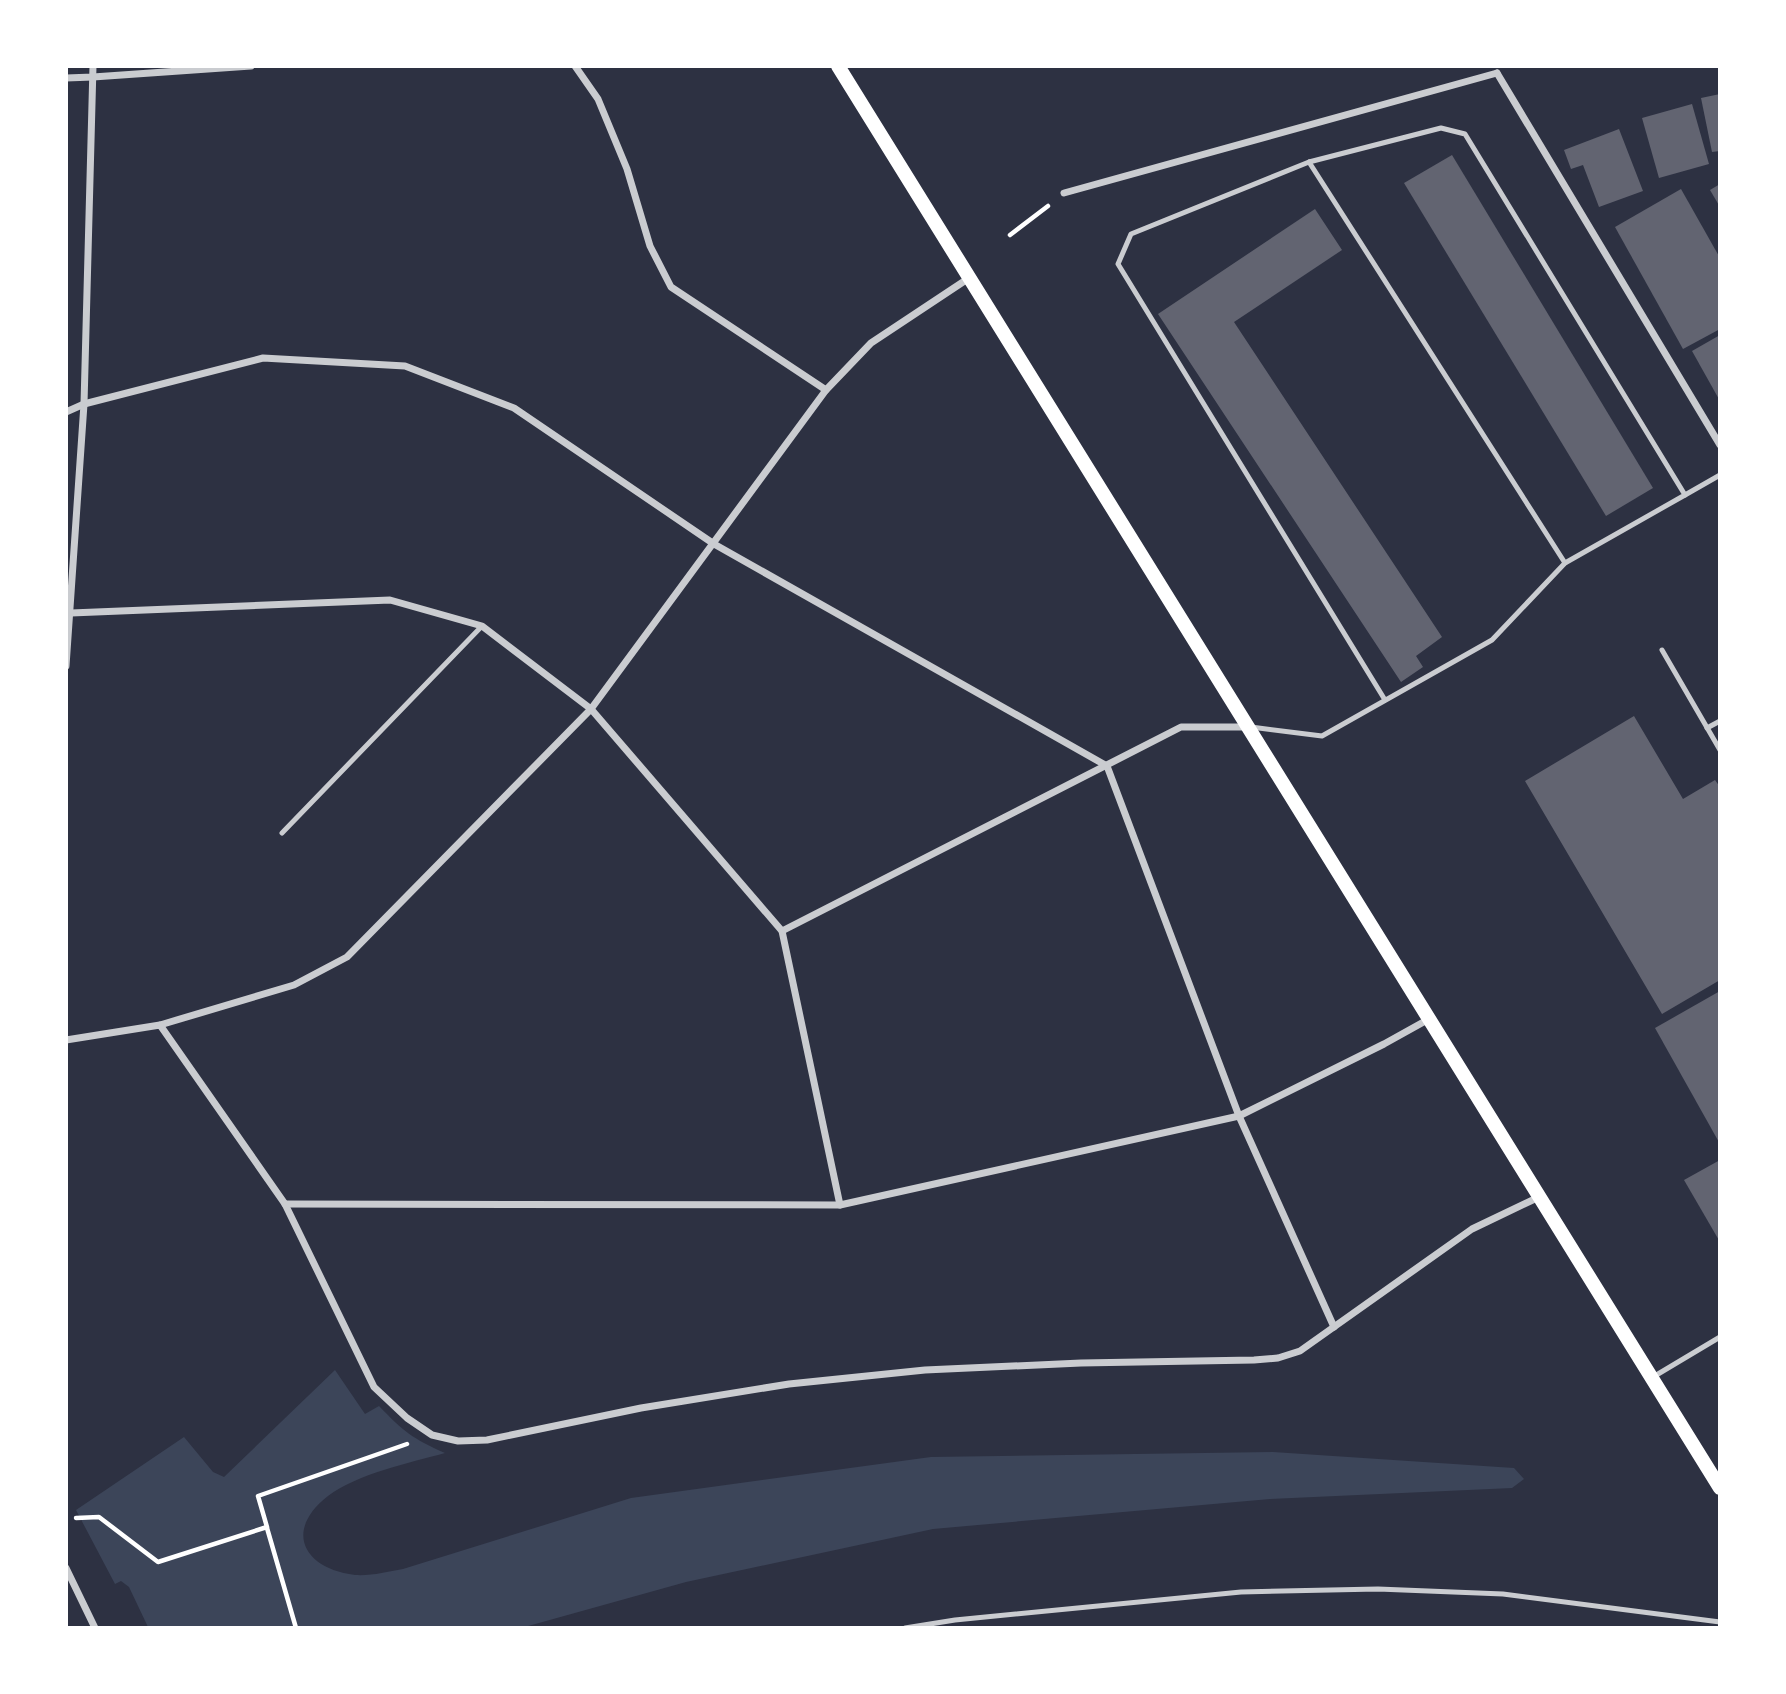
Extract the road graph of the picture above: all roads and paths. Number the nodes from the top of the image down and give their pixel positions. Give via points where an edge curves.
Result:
1 (93, 66) edge
2 (251, 66) edge
3 (575, 66) edge
4 (838, 66) edge
5 (1499, 70) edge
6 (93, 77) junction
7 (66, 78) edge
8 (1309, 162) junction
9 (1064, 193) joint
10 (1010, 235) dead end
11 (968, 278) junction
12 (826, 390) junction
13 (84, 404) junction
14 (66, 412) edge
15 (1720, 445) edge
16 (1720, 475) edge
17 (1685, 495) junction
18 (714, 544) junction
19 (1565, 563) junction
20 (71, 613) junction
21 (482, 626) junction
22 (1662, 650) dead end
23 (66, 666) edge
24 (1385, 700) junction
25 (591, 709) junction
26 (1720, 721) edge
27 (1248, 727) junction
28 (1707, 728) junction
29 (1720, 750) edge
30 (1107, 766) junction
31 (282, 833) dead end
32 (782, 931) junction
33 (1429, 1019) junction
34 (160, 1025) junction
35 (66, 1040) edge
36 (1239, 1116) junction
37 (1539, 1197) junction
38 (285, 1204) junction
39 (840, 1205) junction
40 (1334, 1327) junction
41 (1720, 1337) edge
42 (1651, 1378) junction
43 (432, 1435) junction
44 (1720, 1488) edge
45 (76, 1518) dead end
46 (267, 1527) junction
47 (66, 1568) edge
48 (1720, 1622) edge
49 (94, 1628) edge
50 (296, 1628) edge
51 (905, 1628) edge

1 - 6 street
2 - 6 street
3 - 12 street via 598,99 627,169 650,246 671,287
4 - 11 main road
5 - 9 street
5 - 15 street
6 - 7 street
6 - 13 street
8 - 17 lane via 1441,128 1465,134
8 - 19 lane
8 - 24 lane via 1131,234 1118,264
9 - 10 path
11 - 12 street via 871,343
11 - 27 main road
12 - 18 street
13 - 14 street
13 - 18 street via 263,358 405,366 514,408
13 - 20 street
16 - 17 lane
17 - 19 lane
18 - 25 street
18 - 30 street
19 - 24 lane via 1492,640
20 - 21 street via 390,600
20 - 23 street
21 - 25 street
21 - 31 lane
22 - 28 lane
24 - 27 lane via 1322,736
25 - 32 street
25 - 34 street via 347,957 295,985
26 - 28 lane
27 - 30 street via 1181,727
27 - 33 main road
28 - 29 lane
30 - 32 street
30 - 36 street
32 - 39 street
33 - 36 street
33 - 37 main road
34 - 35 street
34 - 38 street
36 - 39 street
36 - 40 street
37 - 40 street via 1472,1229
37 - 42 main road
38 - 39 street
38 - 43 street via 374,1387
40 - 43 street via 1300,1351 1278,1358 925,1370 776,1386 487,1440 458,1441
41 - 42 lane
42 - 44 main road
43 - 46 path via 258,1496
45 - 46 path via 99,1517 158,1563
46 - 50 path
47 - 49 street
48 - 51 lane via 1503,1594 1378,1590 1241,1592

